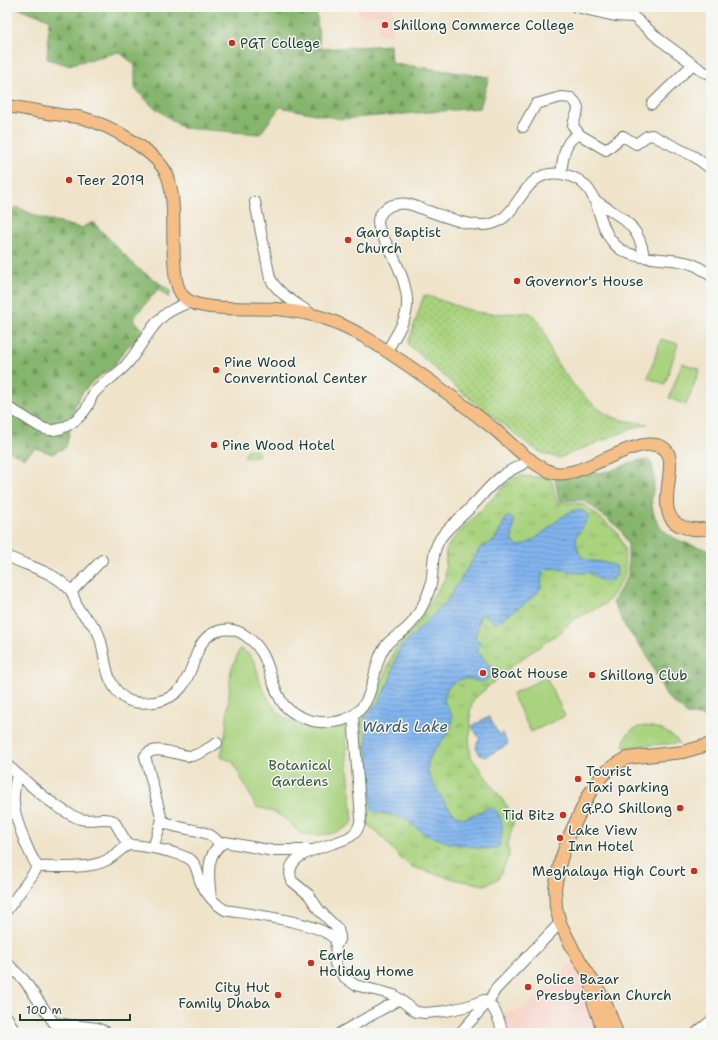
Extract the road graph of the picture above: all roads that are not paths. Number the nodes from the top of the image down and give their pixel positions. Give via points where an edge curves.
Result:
1 (576, 7) edge
2 (694, 64) junction
3 (711, 74) edge
4 (652, 104) dead end
5 (7, 106) edge
6 (523, 127) dead end
7 (580, 135) junction
8 (711, 169) edge
9 (561, 174) junction
10 (256, 202) dead end
11 (596, 202) junction
12 (644, 257) junction
13 (711, 276) edge
14 (190, 302) junction
15 (314, 316) junction
16 (387, 351) junction
17 (7, 408) edge
18 (531, 459) junction
19 (711, 528) edge
20 (7, 556) edge
21 (102, 560) dead end
22 (72, 591) junction
23 (353, 716) junction
24 (217, 743) dead end
25 (711, 744) edge
26 (7, 765) edge
27 (17, 775) junction
28 (162, 820) junction
29 (220, 844) junction
30 (128, 845) junction
31 (153, 848) junction
32 (313, 850) junction
33 (38, 867) junction
34 (211, 898) junction
35 (7, 910) edge
36 (560, 922) junction
37 (336, 946) junction
38 (7, 963) edge
39 (592, 982) junction
40 (400, 999) junction
41 (488, 1002) junction
42 (7, 1017) edge
43 (711, 1021) edge
44 (7, 1025) edge
45 (15, 1033) edge
46 (109, 1033) edge
47 (340, 1033) edge
48 (460, 1033) edge
49 (502, 1033) edge
50 (604, 1033) edge
51 (617, 1033) edge
52 (696, 1033) edge

1 - 2 street via 615,16 634,17 660,40
2 - 3 street
2 - 4 street
5 - 14 main road via 82,118 108,128 155,157 162,166 170,188 177,286
6 - 7 street via 536,104 566,97 571,98 578,108 574,126
7 - 8 street via 606,150 623,136 636,144 652,135 695,157
7 - 9 street via 573,138 565,149
9 - 11 street via 583,183
9 - 16 street via 538,178 528,184 508,214 492,225 475,225 400,203 385,209 378,222 405,287 407,302 406,314
10 - 15 street via 273,284
11 - 12 street via 628,221 643,246
11 - 12 street via 611,240 629,254
12 - 13 street via 684,262 700,267
14 - 15 main road via 228,308 275,309
14 - 17 street via 160,318 131,360 102,384 91,396 87,409 75,421 63,428 41,428 18,412
15 - 16 main road via 336,322
16 - 18 main road via 461,403
18 - 19 main road via 551,472 558,473 580,469 645,445 663,447 667,451 670,463 667,510 670,518 676,524 695,530
18 - 23 street via 500,477 441,537 435,549 431,584 419,610 409,626 386,645 370,693
20 - 22 street via 50,575
21 - 22 street
22 - 23 street via 80,611 98,632 112,686 128,700 148,703 176,694 190,674 194,660 206,638 213,633 230,630 248,637 262,652 279,697 293,713 318,722 340,721
23 - 32 street via 360,824 352,836
24 - 28 street via 191,756 162,750 145,754
25 - 36 main road via 684,752 627,758 610,768 600,778 588,796 561,859 555,888
26 - 27 street
27 - 30 street via 50,801 76,817 85,820 114,821
27 - 33 street via 12,791 14,810 31,857
28 - 29 street via 171,826 213,836
28 - 31 street
29 - 32 street via 225,842 268,850
29 - 34 street via 213,853 209,866
30 - 31 street
30 - 33 street via 108,860 100,862 78,866
31 - 34 street via 187,857 192,861 202,885
32 - 37 street via 294,862 290,877 338,929 340,937
33 - 35 street
34 - 37 street via 225,910 285,920 324,931 334,937
36 - 39 main road
36 - 41 street via 496,989
37 - 40 street via 335,964 344,977 355,984
38 - 46 street via 24,980 54,1023 97,1028
39 - 50 main road via 593,1001
39 - 51 main road via 604,999
40 - 41 street via 416,1012 425,1013 468,1006 483,1000
40 - 47 street
41 - 48 street
41 - 49 street via 499,1021
42 - 45 street
43 - 52 street
44 - 45 street

